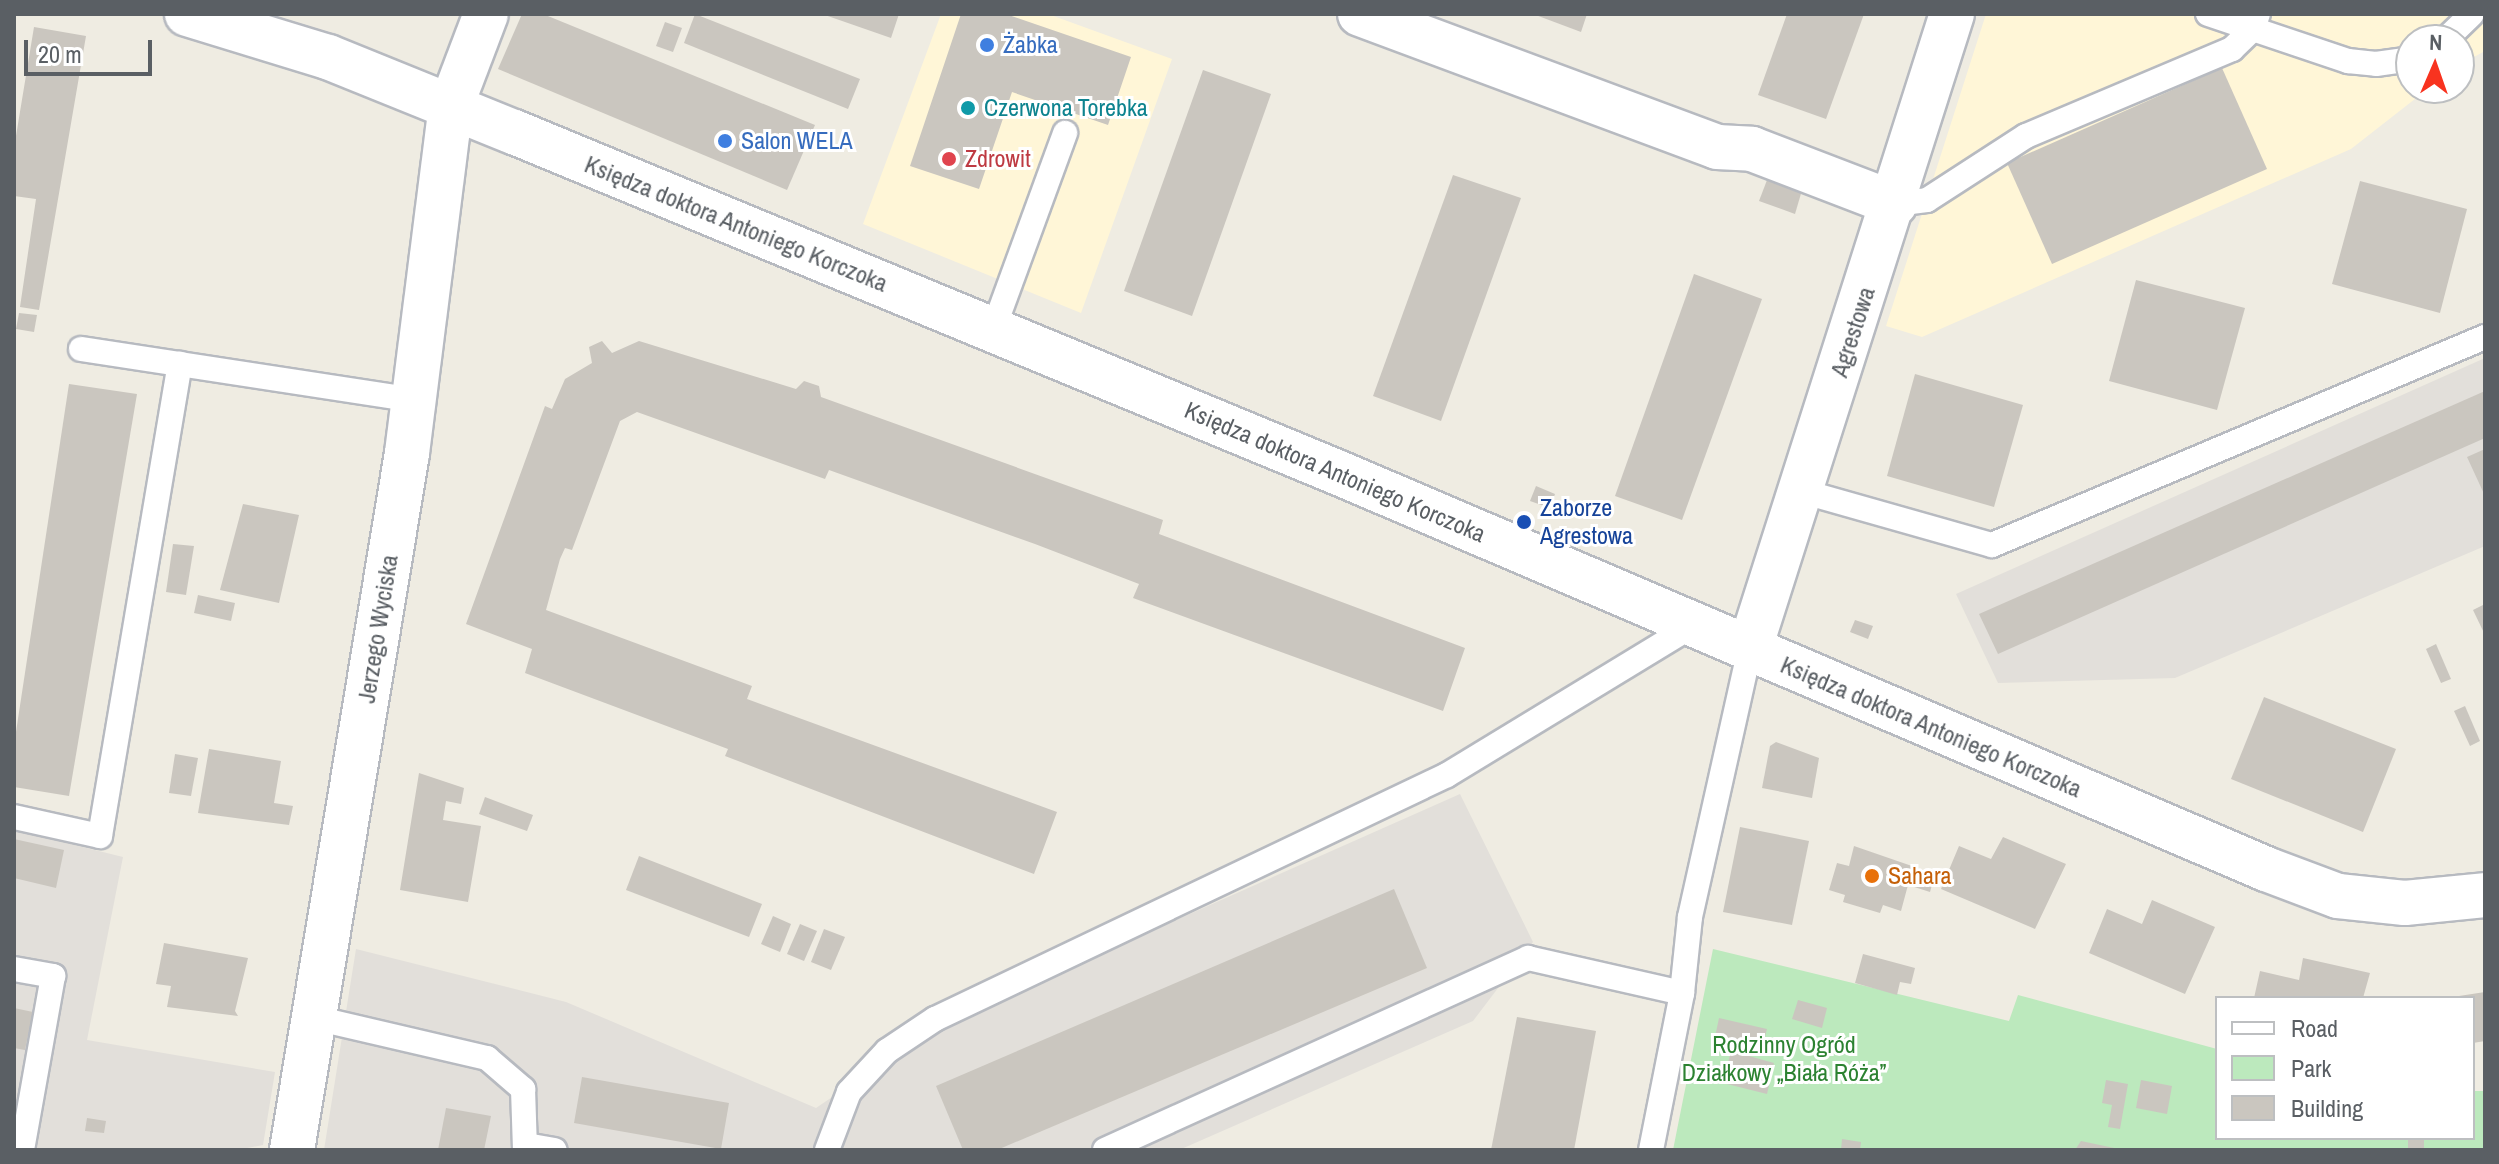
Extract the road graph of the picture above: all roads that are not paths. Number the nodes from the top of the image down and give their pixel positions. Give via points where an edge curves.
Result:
1 (187, 14) edge
2 (486, 14) edge
3 (1360, 14) edge
4 (1952, 14) edge
5 (2208, 14) edge
6 (2256, 21) edge
7 (2395, 61) edge
8 (451, 106) junction
9 (1065, 133) dead end
10 (1895, 204) junction
11 (993, 330) junction
12 (2485, 337) edge
13 (81, 349) dead end
14 (180, 364) junction
15 (415, 400) junction
16 (1801, 491) junction
17 (1695, 624) junction
18 (1750, 648) junction
19 (14, 817) edge
20 (2485, 895) edge
21 (14, 969) edge
22 (1682, 993) junction
23 (315, 1018) junction
24 (21, 1137) edge
25 (526, 1148) edge
26 (292, 1150) edge
27 (555, 1150) edge
28 (827, 1150) edge
29 (1105, 1150) edge
30 (1651, 1150) edge

1 - 8 street, Księdza doktora Antoniego Korczoka via 328,57
2 - 8 street, Jerzego Wyciska
3 - 10 street via 1717,147 1752,149
4 - 10 street, Agrestowa
5 - 6 lane
6 - 7 lane via 2348,61
6 - 10 lane via 2232,49 2026,136 1927,200
8 - 11 street, Księdza doktora Antoniego Korczoka
8 - 15 street, Jerzego Wyciska
9 - 11 lane
10 - 16 street, Agrestowa
11 - 17 street, Księdza doktora Antoniego Korczoka
12 - 16 lane via 1992,545
13 - 14 lane
14 - 15 lane
14 - 19 lane via 100,836
15 - 23 street, Jerzego Wyciska
16 - 18 street, Agrestowa
17 - 18 street, Księdza doktora Antoniego Korczoka
17 - 28 lane via 1447,775 935,1019 887,1051 849,1092
18 - 20 street, Księdza doktora Antoniego Korczoka via 2338,896 2405,903
18 - 22 lane via 1690,917
21 - 24 lane via 53,976
22 - 29 lane via 1528,958
22 - 30 lane
23 - 25 lane via 487,1058 523,1089
23 - 26 street, Jerzego Wyciska
25 - 27 lane

